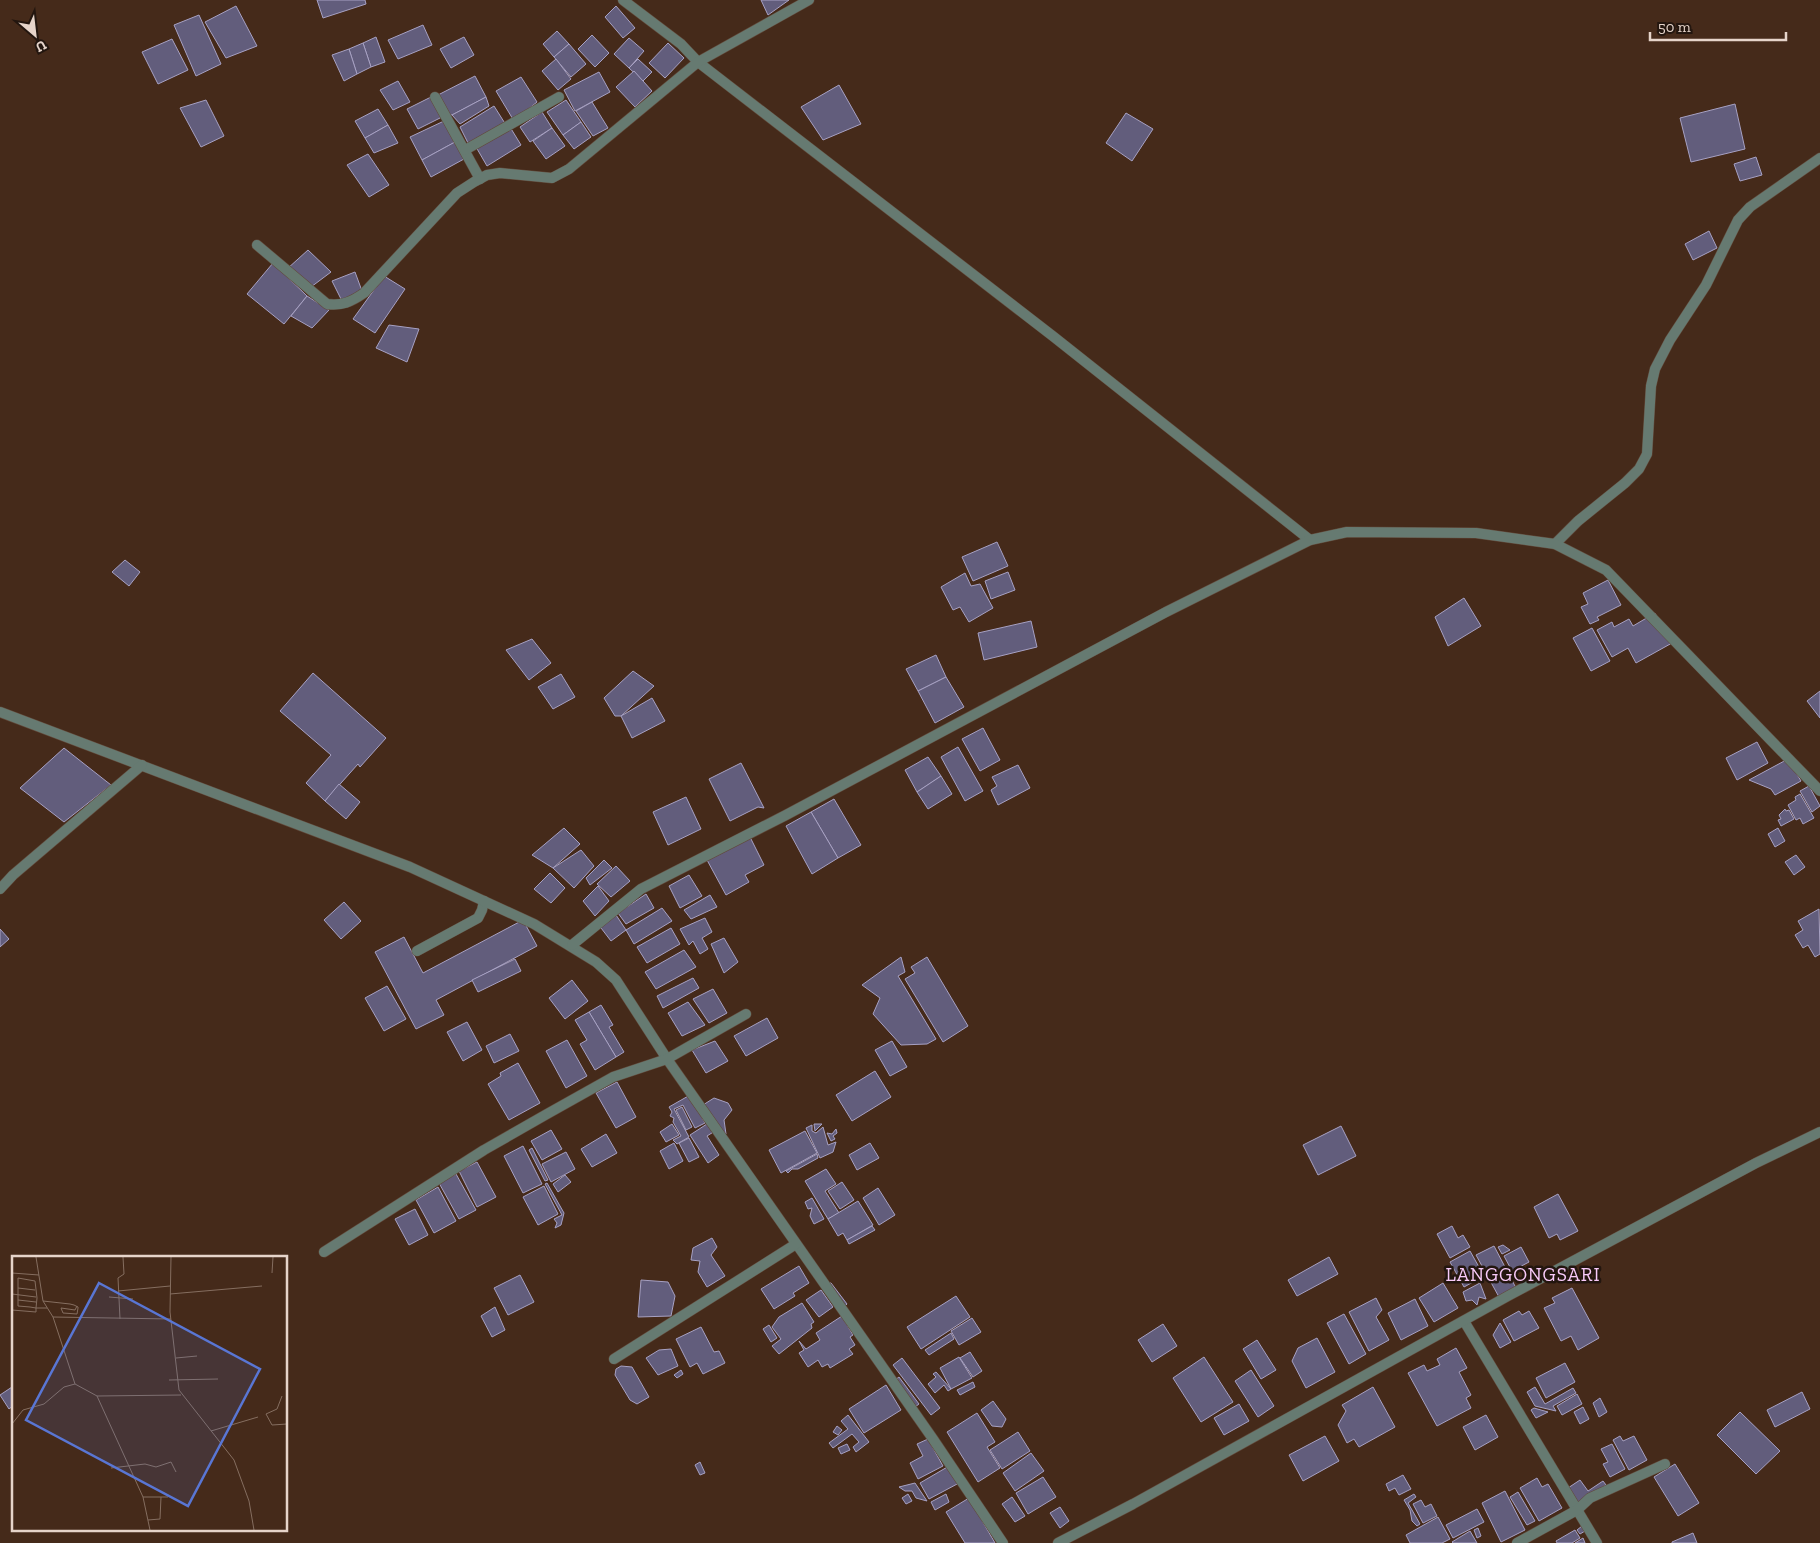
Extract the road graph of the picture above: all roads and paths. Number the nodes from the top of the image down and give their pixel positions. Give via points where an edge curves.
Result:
1 (623, 0) edge
2 (808, 0) edge
3 (698, 62) junction
4 (435, 97) dead end
5 (559, 97) dead end
6 (465, 150) junction
7 (1820, 158) edge
8 (480, 179) junction
9 (257, 244) dead end
10 (1310, 540) junction
11 (1555, 544) junction
12 (0, 712) edge
13 (142, 765) junction
14 (1820, 791) edge
15 (0, 889) edge
16 (484, 901) junction
17 (572, 945) junction
18 (417, 951) dead end
19 (746, 1014) dead end
20 (667, 1060) junction
21 (1820, 1132) edge
22 (796, 1244) junction
23 (324, 1252) dead end
24 (1464, 1320) junction
25 (614, 1359) dead end
26 (1665, 1464) dead end
27 (1577, 1510) junction
28 (1004, 1543) edge
29 (1058, 1543) edge
30 (1517, 1543) edge
31 (1597, 1543) edge

1 - 3 street via 681,44
2 - 3 street
3 - 8 street via 569,169 552,178 500,173
3 - 10 street
4 - 6 street
5 - 6 street
6 - 8 street
7 - 11 street via 1750,207 1738,220 1706,285 1655,369 1650,386 1647,454 1639,469
8 - 9 street via 457,193 364,293 339,305 327,304
10 - 11 street via 1347,532 1476,533
10 - 17 street via 1166,612 786,815 640,889
11 - 14 street via 1606,570
12 - 13 street
13 - 15 street
13 - 16 street via 410,867
16 - 17 street
16 - 18 street via 478,918
17 - 20 street via 616,980
19 - 20 street
20 - 22 street
20 - 23 street via 613,1077 546,1114
21 - 24 street
22 - 25 street
22 - 28 street
24 - 27 street
24 - 29 street
26 - 27 street via 1597,1494
27 - 30 street
27 - 31 street

